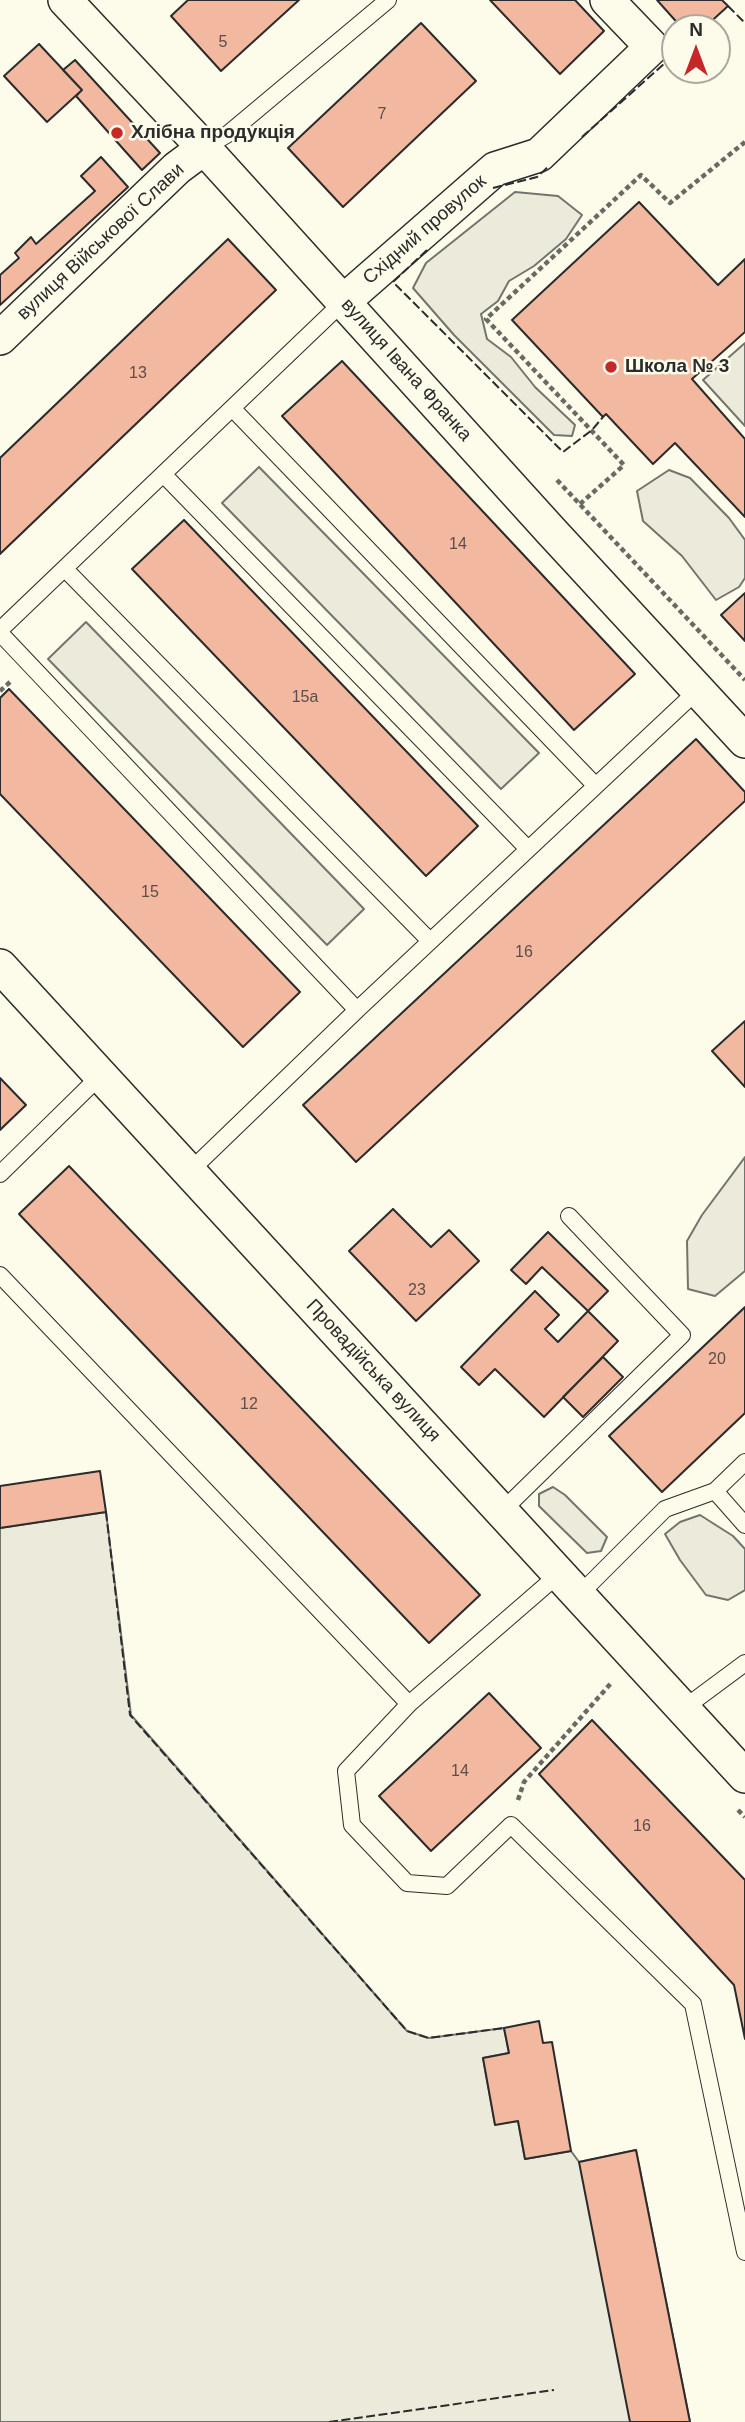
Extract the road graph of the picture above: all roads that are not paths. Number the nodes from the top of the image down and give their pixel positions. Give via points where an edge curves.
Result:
1 (65, 0) edge
2 (388, 0) edge
3 (607, 0) edge
4 (204, 148) junction
5 (344, 301) junction
6 (0, 338) edge
7 (232, 408) junction
8 (164, 475) junction
9 (65, 569) junction
10 (0, 632) edge
11 (698, 690) junction
12 (745, 741) edge
13 (594, 785) junction
14 (527, 849) junction
15 (430, 941) junction
16 (0, 966) edge
17 (357, 1010) junction
18 (101, 1075) junction
19 (189, 1172) junction
20 (0, 1174) edge
21 (569, 1216) dead end
22 (0, 1275) edge
23 (745, 1462) edge
24 (715, 1491) junction
25 (502, 1511) junction
26 (745, 1525) edge
27 (569, 1585) junction
28 (745, 1663) edge
29 (409, 1704) junction
30 (683, 1709) junction
31 (745, 1776) edge
32 (745, 2252) edge

1 - 4 street, вулиця Івана Франка
2 - 4 lane via 228,134
3 - 5 street, Східний провулок via 652,47 540,155 495,169
4 - 5 street, вулиця Івана Франка
4 - 6 street, вулиця Військової Слави via 177,168
5 - 7 lane
5 - 11 street, вулиця Івана Франка
7 - 8 lane
7 - 13 lane
8 - 9 lane
8 - 14 lane
9 - 10 lane
9 - 15 lane
10 - 17 lane
11 - 12 street, вулиця Івана Франка
11 - 13 lane
13 - 14 lane
14 - 15 lane
15 - 17 lane
16 - 18 street, Провадійська вулиця
17 - 19 lane
18 - 19 street, Провадійська вулиця
18 - 20 lane
19 - 25 street, Провадійська вулиця
21 - 25 lane via 682,1335
22 - 29 lane
23 - 24 lane
24 - 26 lane
24 - 27 lane via 665,1509
25 - 27 street, Провадійська вулиця
27 - 29 lane
27 - 30 street, Провадійська вулиця
28 - 30 lane
29 - 32 lane via 346,1771 352,1825 407,1882 447,1886 511,1825 693,2004
30 - 31 street, Провадійська вулиця

